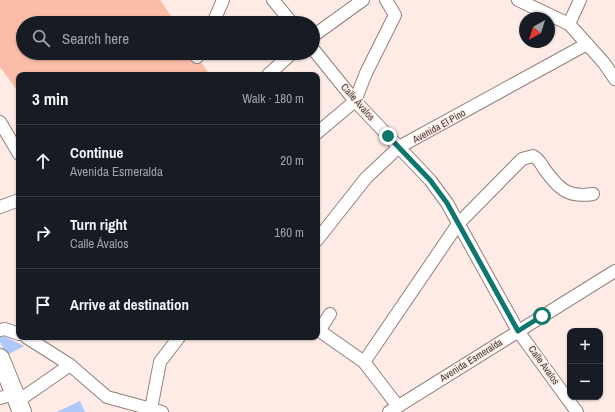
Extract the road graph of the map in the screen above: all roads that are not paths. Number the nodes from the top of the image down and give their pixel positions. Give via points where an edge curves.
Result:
1 (223, 0) edge
2 (273, 0) edge
3 (363, 0) edge
4 (386, 0) edge
5 (518, 0) edge
6 (580, 0) edge
7 (216, 16) edge
8 (286, 16) edge
9 (569, 24) junction
10 (320, 31) edge
11 (586, 44) junction
12 (320, 57) edge
13 (284, 60) edge
14 (271, 72) edge
15 (615, 79) edge
16 (356, 101) junction
17 (0, 122) edge
18 (320, 131) edge
19 (399, 147) junction
20 (16, 149) edge
21 (593, 194) dead end
22 (16, 201) edge
23 (0, 207) edge
24 (458, 224) junction
25 (320, 236) edge
26 (615, 271) edge
27 (330, 314) dead end
28 (320, 327) edge
29 (0, 330) edge
30 (320, 331) edge
31 (518, 331) junction
32 (16, 333) edge
33 (31, 340) edge
34 (177, 340) edge
35 (0, 358) edge
36 (364, 362) junction
37 (70, 365) junction
38 (14, 401) edge
39 (393, 409) edge
40 (156, 411) edge
41 (578, 412) edge

1 - 7 street
2 - 8 street
3 - 10 street
4 - 16 street via 395,15 366,73
5 - 9 street
6 - 9 street
9 - 11 street
11 - 15 street
11 - 19 street, Avenida El Pino
12 - 16 street, Calle Ávalos
13 - 14 street
16 - 18 street
16 - 19 street, Calle Ávalos
17 - 20 street
19 - 24 street, Calle Ávalos via 430,180
19 - 25 street, Avenida El Pino via 366,178
21 - 24 street via 579,196 566,192 551,178 537,158 532,156 522,159
22 - 23 street
24 - 31 street, Calle Ávalos
24 - 36 street
26 - 31 street, Avenida Esmeralda
27 - 28 street
29 - 32 street via 6,329
30 - 36 street
31 - 39 street, Avenida Esmeralda
31 - 41 street, Calle Ávalos
33 - 37 street
34 - 40 street via 160,362
35 - 38 highway
36 - 39 street
37 - 38 street
37 - 40 street via 107,397

